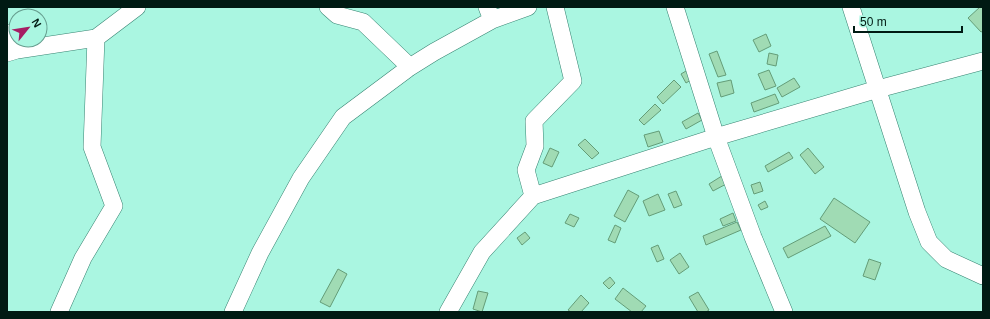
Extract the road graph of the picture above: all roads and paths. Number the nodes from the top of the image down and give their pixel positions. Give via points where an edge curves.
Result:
1 (136, 7) edge
2 (328, 7) edge
3 (528, 7) edge
4 (555, 7) edge
5 (675, 7) edge
6 (851, 7) edge
7 (489, 14) edge
8 (7, 33) edge
9 (96, 38) junction
10 (12, 51) edge
11 (983, 60) edge
12 (410, 68) junction
13 (878, 88) junction
14 (716, 137) junction
15 (533, 196) junction
16 (983, 276) edge
17 (59, 312) edge
18 (233, 312) edge
19 (448, 312) edge
20 (784, 312) edge

1 - 9 street
2 - 12 street via 337,15 363,22
3 - 7 street
4 - 15 street via 573,81 534,120 535,146 526,170
5 - 14 street
6 - 13 street
7 - 12 street
8 - 10 street
9 - 10 street
9 - 17 street via 92,147 114,206 83,258
11 - 13 street
12 - 18 street via 343,117 298,185 260,253
13 - 14 street
13 - 16 street via 929,242 946,259
14 - 15 street
14 - 20 street
15 - 19 street via 482,252

